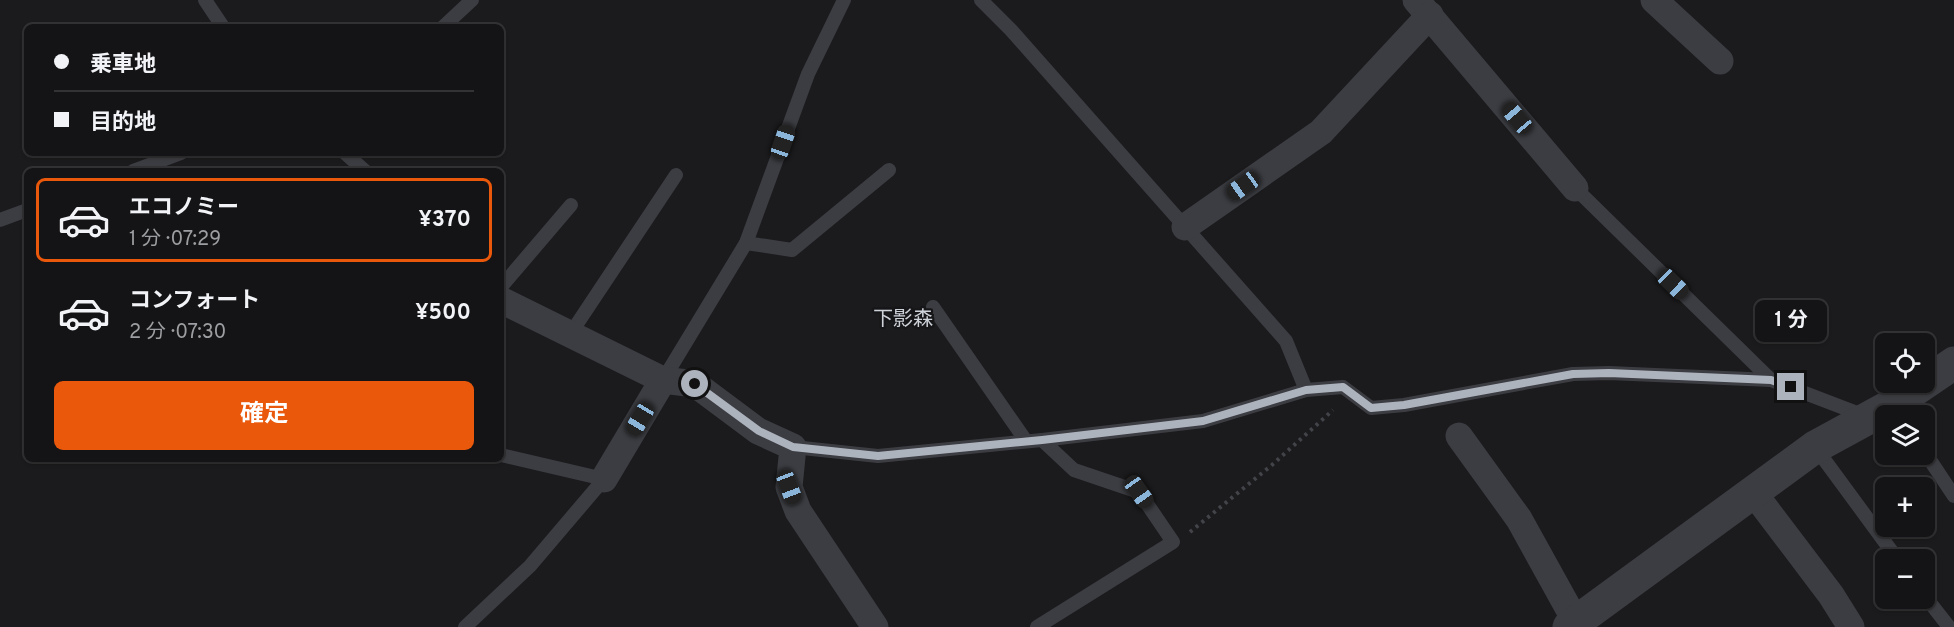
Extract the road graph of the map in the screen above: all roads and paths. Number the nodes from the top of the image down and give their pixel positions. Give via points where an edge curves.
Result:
1 (205, 0) edge
2 (472, 0) edge
3 (844, 0) edge
4 (981, 0) edge
5 (1654, 0) edge
6 (1423, 7) edge
7 (221, 24) edge
8 (446, 24) edge
9 (1720, 61) dead end
10 (173, 156) edge
11 (348, 156) edge
12 (141, 168) edge
13 (362, 168) edge
14 (889, 170) dead end
15 (676, 175) dead end
16 (1575, 188) joint
17 (571, 205) dead end
18 (24, 211) edge
19 (0, 220) edge
20 (1185, 227) junction
21 (746, 243) junction
22 (504, 283) edge
23 (504, 301) edge
24 (933, 307) dead end
25 (571, 333) junction
26 (1954, 363) edge
27 (1771, 380) junction
28 (663, 381) junction
29 (1306, 390) junction
30 (1351, 393) junction
31 (1897, 405) edge
32 (1875, 408) edge
33 (1875, 418) edge
34 (1459, 436) dead end
35 (1042, 440) junction
36 (1026, 441) junction
37 (793, 447) junction
38 (1815, 447) junction
39 (504, 456) edge
40 (1933, 465) edge
41 (604, 479) junction
42 (1753, 492) junction
43 (1954, 496) edge
44 (1173, 542) junction
45 (1890, 549) edge
46 (1935, 609) edge
47 (1573, 624) edge
48 (465, 627) edge
49 (874, 627) edge
50 (1037, 627) edge
51 (1851, 627) edge
52 (1949, 627) edge

1 - 7 lane
2 - 8 lane
3 - 21 lane via 808,74
4 - 20 lane
5 - 9 street
6 - 16 street
6 - 20 street via 1321,132
10 - 12 lane
11 - 13 lane
14 - 21 lane via 792,249
15 - 25 lane
16 - 27 lane
17 - 22 lane
18 - 19 lane
20 - 29 lane via 1286,341
21 - 28 lane
23 - 25 street
24 - 36 lane
25 - 28 street
26 - 31 street
27 - 30 lane via 1573,374 1371,408
27 - 32 lane
28 - 37 street via 695,384 759,431
28 - 41 street
29 - 30 lane via 1343,387
29 - 35 lane via 1203,421
30 - 44 path via 1272,465
33 - 38 street
34 - 47 street via 1519,519
35 - 36 lane
35 - 44 lane via 1074,470 1139,492
36 - 37 lane via 878,456
37 - 49 street via 789,487 798,511
38 - 42 street
38 - 45 lane
39 - 41 lane
40 - 43 lane
41 - 48 lane via 530,566
42 - 47 street
42 - 51 street
44 - 50 lane
46 - 52 lane

